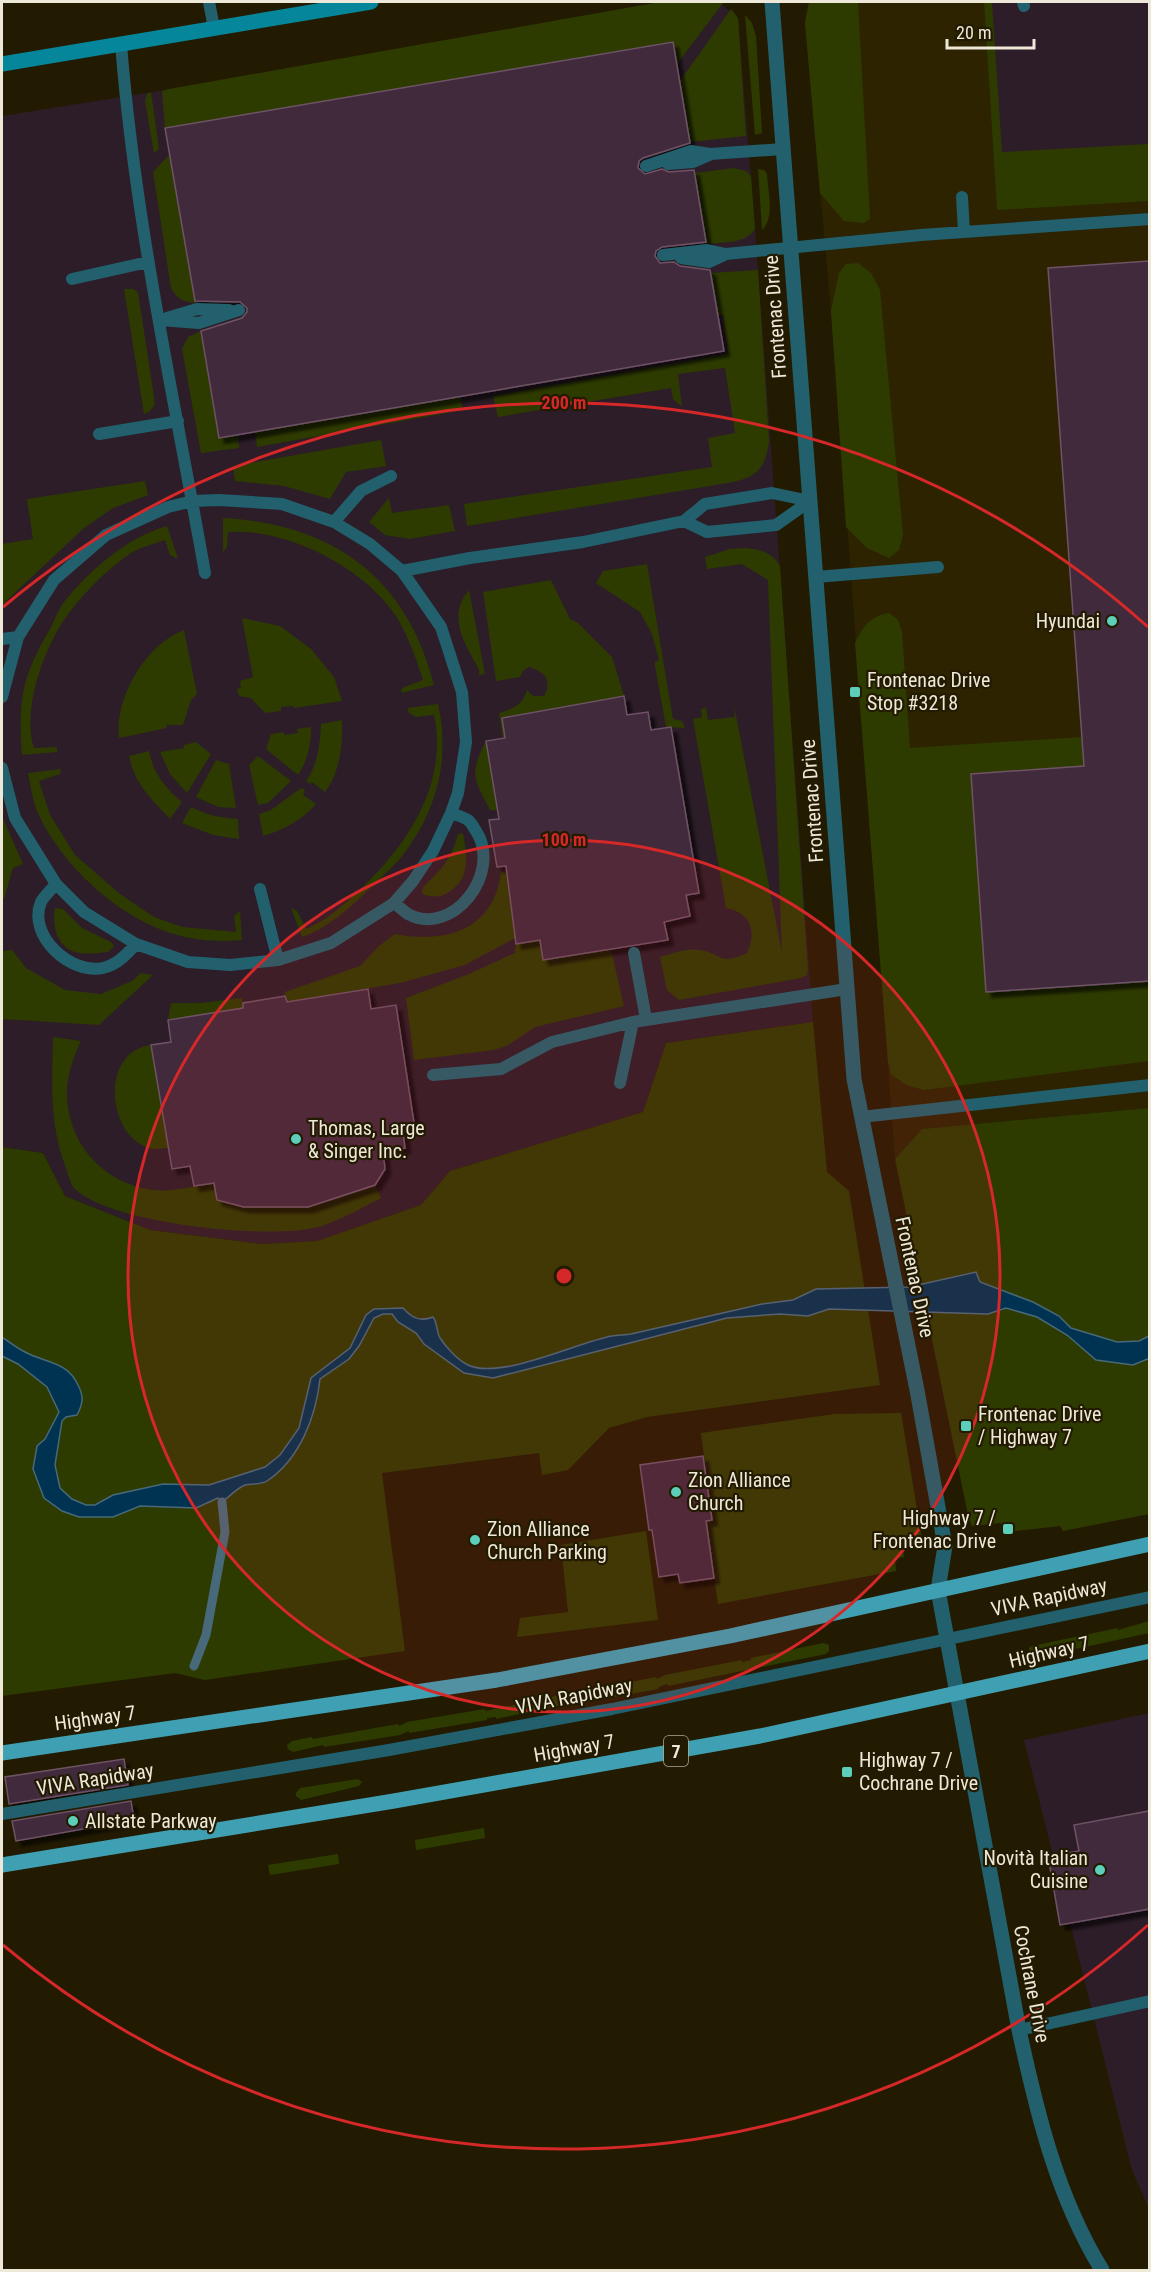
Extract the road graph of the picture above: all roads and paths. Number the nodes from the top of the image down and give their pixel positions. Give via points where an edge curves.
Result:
1 (209, 2) edge
2 (371, 2) edge
3 (772, 2) edge
4 (214, 28) junction
5 (121, 44) junction
6 (2, 64) edge
7 (783, 149) junction
8 (646, 166) dead end
9 (962, 197) dead end
10 (1149, 219) edge
11 (964, 232) junction
12 (791, 248) junction
13 (663, 255) dead end
14 (148, 262) junction
15 (72, 279) dead end
16 (160, 320) junction
17 (178, 421) junction
18 (99, 434) dead end
19 (391, 476) dead end
20 (193, 501) junction
21 (810, 501) junction
22 (684, 520) junction
23 (334, 522) junction
24 (938, 567) dead end
25 (402, 571) junction
26 (205, 573) dead end
27 (816, 577) junction
28 (18, 637) junction
29 (2, 639) edge
30 (2, 697) edge
31 (2, 768) edge
32 (451, 813) junction
33 (56, 884) junction
34 (260, 889) dead end
35 (394, 903) junction
36 (136, 944) junction
37 (634, 953) dead end
38 (278, 960) junction
39 (847, 989) junction
40 (646, 1019) junction
41 (633, 1022) junction
42 (433, 1075) dead end
43 (620, 1083) dead end
44 (1149, 1085) edge
45 (861, 1117) junction
46 (1149, 1544) edge
47 (938, 1590) junction
48 (1149, 1597) edge
49 (946, 1638) junction
50 (1149, 1651) edge
51 (956, 1694) junction
52 (2, 1753) edge
53 (2, 1814) edge
54 (2, 1865) edge
55 (1149, 2001) edge
56 (1018, 2030) junction
57 (1102, 2271) edge

1 - 4 lane
2 - 4 street
3 - 7 street, Frontenac Drive
4 - 5 street
5 - 6 street
5 - 14 lane via 127,122
7 - 8 lane via 710,154 691,151
7 - 12 street, Frontenac Drive
9 - 11 lane
10 - 11 lane
11 - 12 lane
12 - 13 lane
12 - 21 street, Frontenac Drive
14 - 15 lane
14 - 16 lane
16 - 16 lane via 200,323 239,310 197,309
16 - 17 lane
17 - 18 lane
17 - 20 lane
19 - 23 lane via 361,491
20 - 23 lane via 282,504
20 - 26 lane
20 - 28 lane via 168,507 106,536 54,580
21 - 22 lane via 772,493 705,504
21 - 22 lane via 776,525 707,532
21 - 27 street, Frontenac Drive
22 - 25 lane via 583,542
23 - 25 lane via 370,544
24 - 27 lane
25 - 32 lane via 441,627 462,692 466,742
27 - 39 street, Frontenac Drive
28 - 29 lane
28 - 30 lane
31 - 33 lane via 15,818
32 - 35 lane via 433,851
32 - 35 lane via 469,820 479,836 484,855 482,875 474,892 460,907 443,916 424,919 409,915
33 - 36 lane via 84,912
33 - 36 lane via 42,901 38,917 47,942 60,954 76,966 104,968 124,958
34 - 38 lane
35 - 38 lane via 331,943
36 - 38 lane via 188,962 230,965
37 - 40 lane
39 - 40 lane
39 - 45 street, Frontenac Drive
40 - 41 lane
41 - 42 lane via 552,1042 501,1069
41 - 43 lane
44 - 45 lane
45 - 47 street, Frontenac Drive via 945,1546
46 - 47 main road, Highway 7
47 - 49 street, Frontenac Drive
47 - 52 main road, Highway 7 via 730,1636 497,1680
48 - 49 lane, VIVA Rapidway
49 - 51 street, Cochrane Drive
49 - 53 lane, VIVA Rapidway via 612,1709
50 - 51 main road, Highway 7 / 7
51 - 54 main road, Highway 7 / 7 via 689,1749
51 - 56 street, Cochrane Drive
55 - 56 lane
56 - 57 street, Cochrane Drive via 1055,2170 1073,2216

